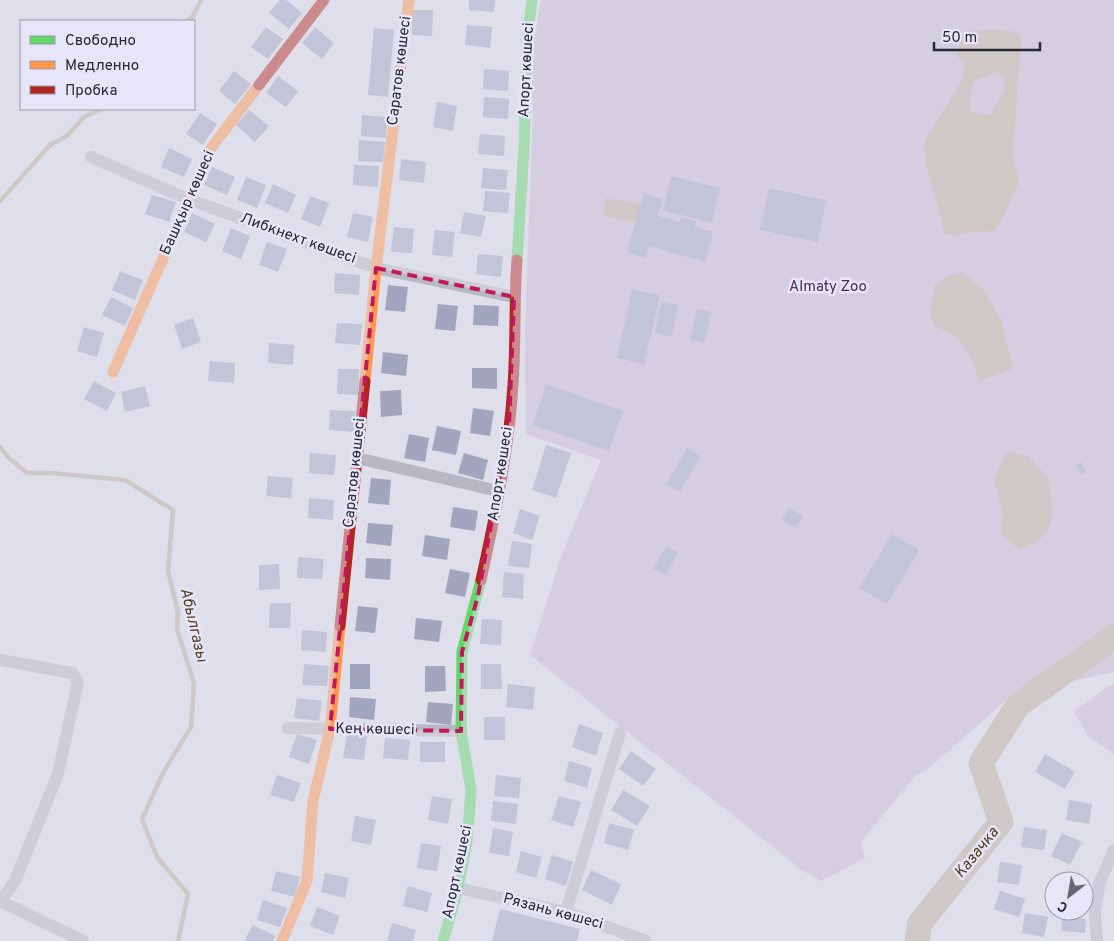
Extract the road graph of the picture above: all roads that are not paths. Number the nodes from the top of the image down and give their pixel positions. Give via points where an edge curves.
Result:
1 (324, 0) edge
2 (409, 0) edge
3 (532, 0) edge
4 (91, 157) dead end
5 (188, 199) junction
6 (376, 268) junction
7 (514, 297) junction
8 (113, 372) dead end
9 (357, 458) junction
10 (498, 491) junction
11 (0, 660) edge
12 (288, 728) dead end
13 (330, 729) junction
14 (461, 731) junction
15 (620, 733) dead end
16 (1114, 850) edge
17 (458, 888) junction
18 (0, 901) edge
19 (566, 912) junction
20 (83, 941) edge
21 (282, 941) edge
22 (443, 941) edge
23 (646, 941) edge
24 (1097, 941) edge

1 - 5 street, Башқыр көшесі via 212,147
2 - 6 street, Саратов көшесі
3 - 7 street, Апорт көшесі via 527,40 524,149
4 - 5 street, Либкнехт көшесі
5 - 6 street, Либкнехт көшесі
5 - 8 street, Башқыр көшесі
6 - 7 street, Либкнехт көшесі
6 - 9 street, Саратов көшесі
7 - 10 street, Апорт көшесі via 513,384
9 - 10 street
9 - 13 street, Саратов көшесі
10 - 14 street, Апорт көшесі via 478,596 462,652
11 - 18 street via 72,673 78,682 58,774 15,881
12 - 13 street, Кең көшесі
13 - 14 street, Кең көшесі
13 - 21 street, Саратов көшесі via 313,801 306,881
14 - 17 street, Апорт көшесі via 471,790 467,843
15 - 19 street
16 - 24 street via 1100,882 1095,912
17 - 19 street, Рязань көшесі
17 - 22 street, Апорт көшесі
18 - 20 street
19 - 23 street, Рязань көшесі

